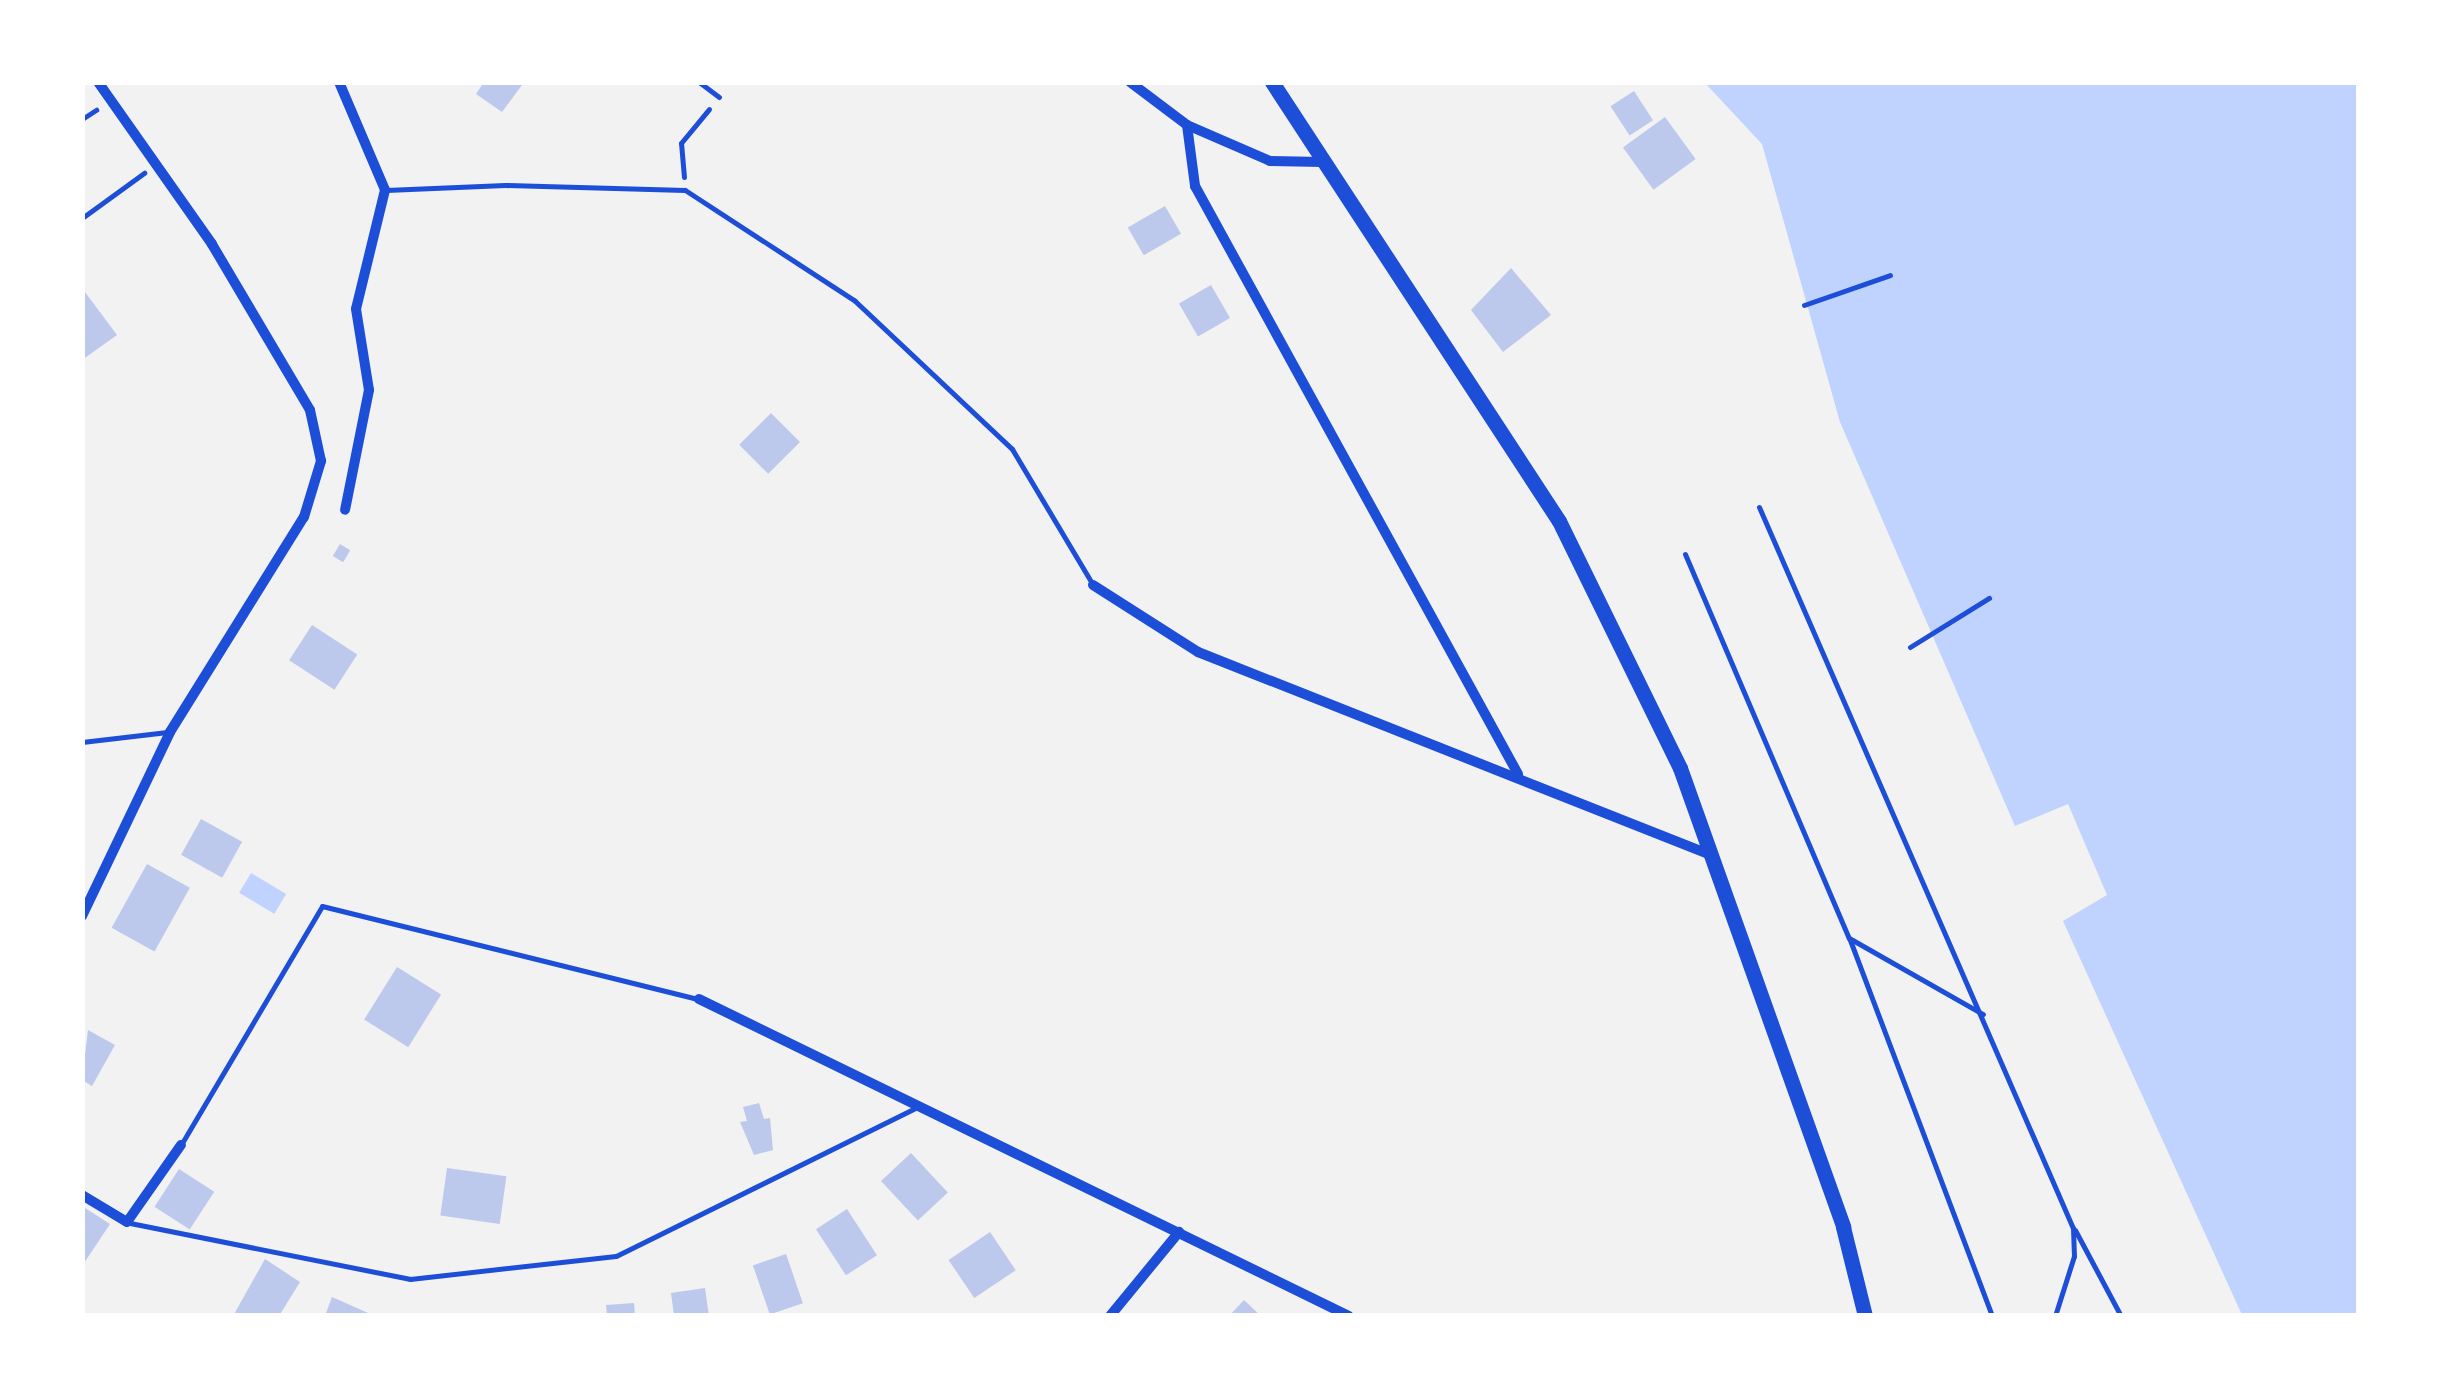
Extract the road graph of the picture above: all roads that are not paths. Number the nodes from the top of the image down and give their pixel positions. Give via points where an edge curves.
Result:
1 (98, 82) edge
2 (339, 82) edge
3 (699, 82) edge
4 (1130, 82) edge
5 (1272, 82) edge
6 (719, 97) road end
7 (1187, 125) junction
8 (1323, 162) junction
9 (385, 190) junction
10 (1759, 507) dead end
11 (345, 510) dead end
12 (1684, 554) dead end
13 (1094, 586) joint
14 (170, 732) junction
15 (82, 742) edge
16 (1518, 774) junction
17 (1712, 855) junction
18 (82, 916) edge
19 (1849, 938) junction
20 (699, 999) joint
21 (1986, 1016) junction
22 (916, 1108) junction
23 (180, 1146) joint
24 (82, 1195) edge
25 (127, 1222) junction
26 (2073, 1228) junction
27 (1179, 1232) junction
28 (1110, 1316) edge
29 (1349, 1316) edge
30 (1865, 1316) edge
31 (1992, 1316) edge
32 (2055, 1316) edge
33 (2121, 1316) edge

1 - 14 street via 212,244 300,394 320,461 304,518
2 - 9 street
3 - 6 lane
4 - 7 street
5 - 8 main road
7 - 8 street via 1270,161
7 - 16 street via 1195,186
8 - 17 main road via 1559,521 1680,768
9 - 11 street via 356,310 368,390
9 - 13 lane via 505,184 685,190 855,302 1012,449
10 - 21 lane
12 - 19 lane
13 - 16 street via 1198,652
14 - 15 lane
14 - 18 street
16 - 17 street
17 - 30 main road via 1843,1227
19 - 21 lane
19 - 31 lane
20 - 22 street
20 - 23 lane via 322,906
21 - 26 lane
22 - 25 lane via 616,1256 410,1279
22 - 27 street
23 - 25 street
24 - 25 street
26 - 32 lane via 2074,1256
26 - 33 lane
27 - 28 street
27 - 29 street

